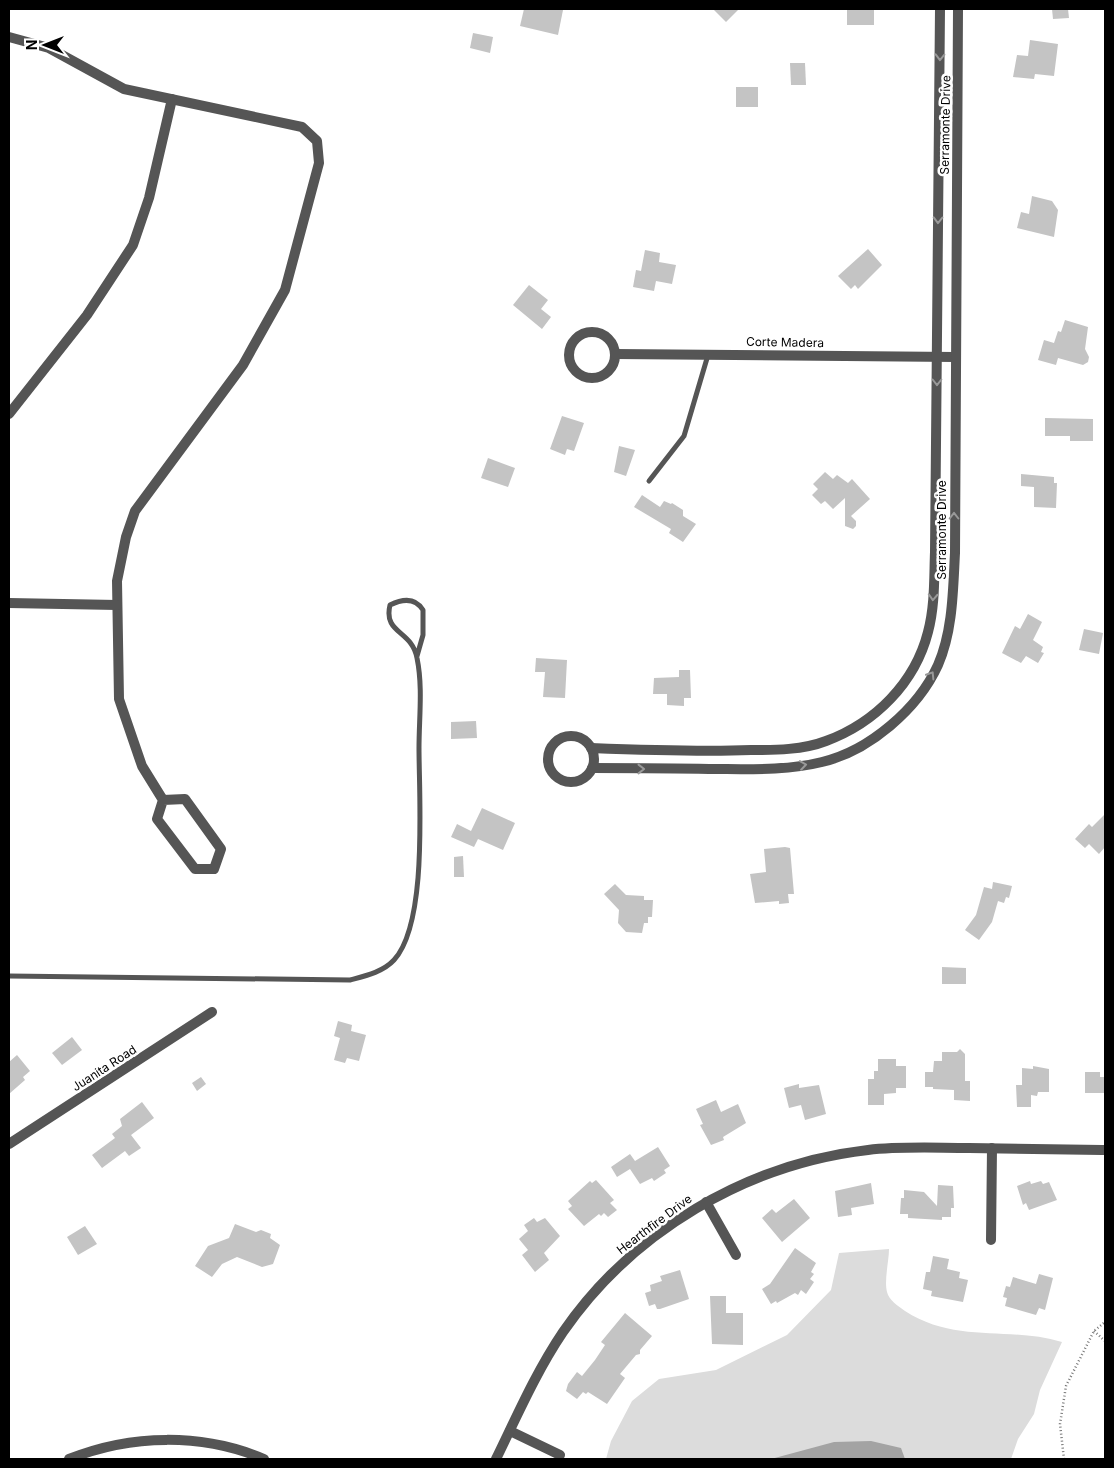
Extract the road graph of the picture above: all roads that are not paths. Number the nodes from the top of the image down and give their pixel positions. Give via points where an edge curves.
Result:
1 (940, 9) edge
2 (958, 9) edge
3 (9, 37) edge
4 (172, 99) junction
5 (615, 354) junction
6 (708, 354) junction
7 (937, 356) junction
8 (955, 357) junction
9 (9, 414) edge
10 (649, 481) dead end
11 (935, 552) junction
12 (955, 553) junction
13 (9, 603) edge
14 (117, 605) junction
15 (417, 656) junction
16 (871, 716) junction
17 (881, 732) junction
18 (591, 748) junction
19 (719, 751) junction
20 (592, 768) junction
21 (719, 769) junction
22 (163, 800) junction
23 (9, 976) edge
24 (212, 1012) dead end
25 (9, 1144) edge
26 (992, 1148) junction
27 (1105, 1150) edge
28 (706, 1202) junction
29 (991, 1240) dead end
30 (736, 1255) dead end
31 (510, 1431) junction
32 (560, 1455) dead end
33 (69, 1459) edge
34 (264, 1459) edge
35 (496, 1459) edge

1 -> 7 street, Serramonte Drive
2 - 8 street, Serramonte Drive
3 - 4 street via 49,48 124,89
4 - 9 street via 149,198 133,245 87,314
4 - 14 street via 302,127 317,141 319,163 285,290 243,365 135,511 117,582
5 - 5 street via 612,342 606,336 592,332 577,337 572,344 570,358 576,371 596,377 609,370
5 - 6 street, Corte Madera
6 - 7 street, Corte Madera
6 - 10 lane via 684,436
7 - 8 street, Corte Madera
7 -> 11 street, Serramonte Drive
12 -> 8 street, Serramonte Drive
11 - 12 street
11 -> 16 street, Serramonte Drive via 932,610 920,657 905,682
17 -> 12 street, Serramonte Drive via 920,693 938,664 953,598
13 - 14 street
14 - 22 street via 119,699 142,766
15 - 15 lane via 412,645 391,624 388,616 390,604 413,600 423,610
15 - 23 lane via 421,684 418,886 409,929 394,960 377,972 350,980
16 - 17 street
16 - 19 street, Serramonte Drive via 855,728 825,742 774,750
21 -> 17 street, Serramonte Drive via 772,769 822,762 846,754
18 - 19 street, Serramonte Drive
18 - 20 street via 594,755
18 - 20 street, Serramonte Drive via 580,738 565,737 552,745 548,760 553,774 567,782 582,780
19 - 21 street
20 -> 21 street, Serramonte Drive
22 - 22 street via 157,819 195,869 214,869 221,848 185,799
24 - 25 street, Juanita Road
26 - 27 street, Hearthfire Drive
26 - 28 street, Hearthfire Drive via 906,1148 846,1153 774,1172
26 - 29 street
28 - 30 street
28 - 31 street, Hearthfire Drive via 644,1244 581,1308 543,1364
31 - 32 street
31 - 35 street, Hearthfire Drive
33 - 34 street via 106,1446 154,1440 211,1444

